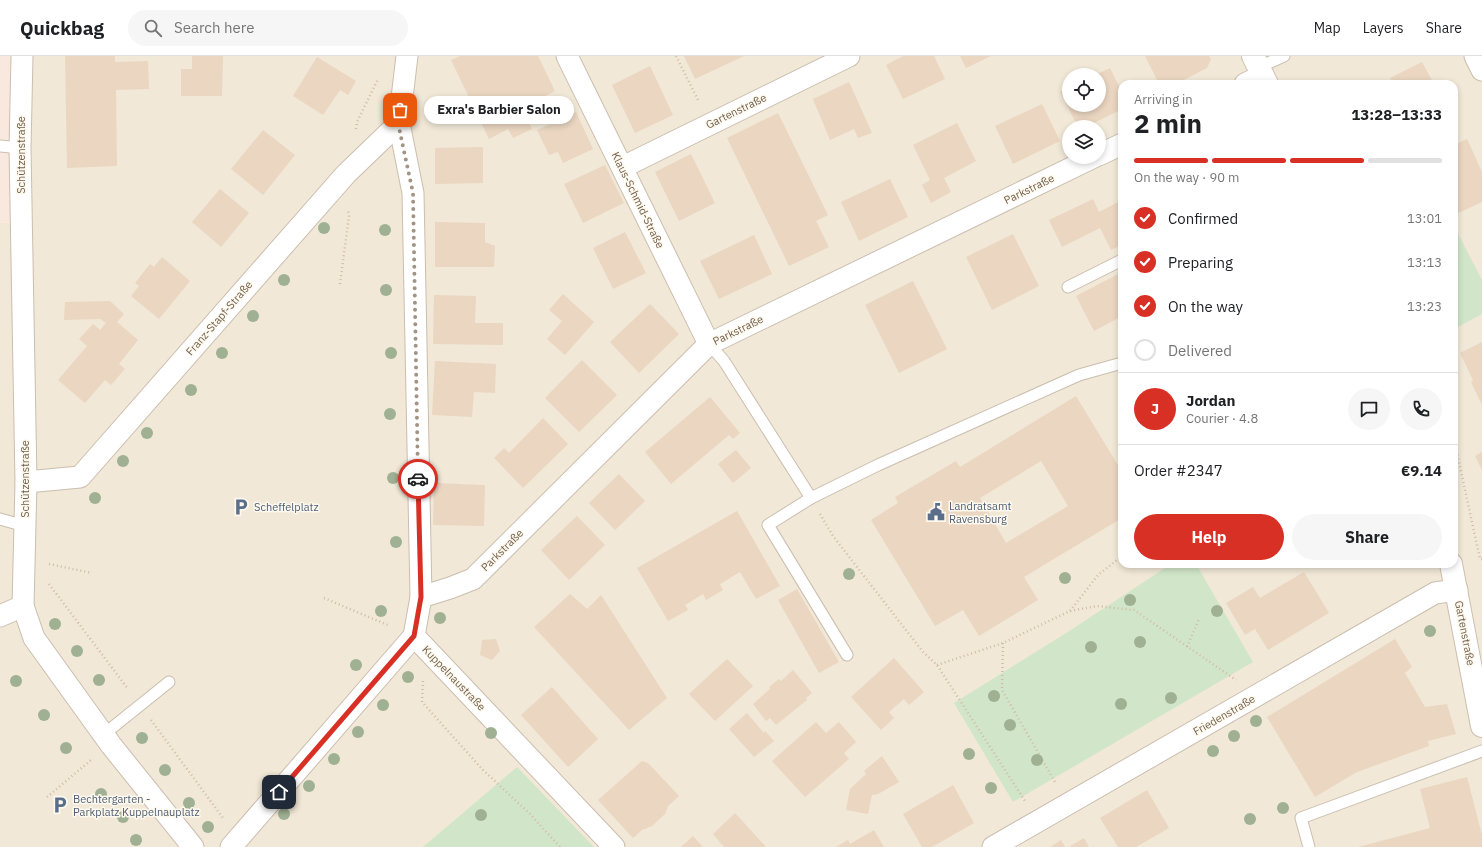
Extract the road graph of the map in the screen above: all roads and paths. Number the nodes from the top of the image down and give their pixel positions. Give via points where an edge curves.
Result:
1 (22, 56) edge
2 (407, 56) edge
3 (567, 56) edge
4 (676, 56) edge
5 (849, 56) edge
6 (1284, 56) edge
7 (1475, 56) edge
8 (1482, 70) edge
9 (1257, 73) edge
10 (379, 74) dead end
11 (398, 123) junction
12 (710, 124) junction
13 (356, 130) dead end
14 (1118, 146) edge
15 (10, 147) edge
16 (1106, 152) edge
17 (1080, 164) edge
18 (623, 167) junction
19 (346, 174) junction
20 (1118, 262) edge
21 (340, 284) dead end
22 (1068, 287) dead end
23 (709, 344) junction
24 (1118, 364) edge
25 (1458, 458) edge
26 (26, 482) junction
27 (811, 498) junction
28 (0, 519) edge
29 (25, 526) junction
30 (1118, 559) edge
31 (1482, 559) edge
32 (44, 563) dead end
33 (1452, 568) edge
34 (92, 572) dead end
35 (45, 580) dead end
36 (1457, 590) junction
37 (421, 597) junction
38 (324, 598) dead end
39 (23, 606) junction
40 (1070, 611) junction
41 (0, 616) edge
42 (1199, 619) dead end
43 (420, 642) junction
44 (1003, 643) junction
45 (1187, 647) junction
46 (847, 655) dead end
47 (937, 665) junction
48 (169, 682) dead end
49 (1259, 695) junction
50 (140, 705) junction
51 (1482, 726) edge
52 (107, 740) junction
53 (1482, 751) edge
54 (1058, 786) dead end
55 (47, 797) dead end
56 (1037, 822) junction
57 (235, 843) edge
58 (193, 847) edge
59 (560, 847) edge
60 (614, 847) edge
61 (993, 847) edge
62 (1309, 847) edge

1 - 15 street, Schützenstraße
2 - 11 street, Kuppelnaustraße
3 - 18 street, Klaus-Schmid-Straße
4 - 12 path
5 - 12 street, Gartenstraße
6 - 9 lane
7 - 8 street
10 - 13 path via 357,122
11 - 19 street, Franz-Stapf-Straße
11 - 37 street, Kuppelnaustraße via 413,193
12 - 18 street, Gartenstraße
14 - 16 street
15 - 26 street, Schützenstraße
17 - 23 street, Parkstraße
18 - 23 street, Klaus-Schmid-Straße
19 - 21 path via 349,216
19 - 26 street, Franz-Stapf-Straße via 80,477
20 - 22 lane
23 - 27 lane via 724,361
23 - 37 street, Parkstraße via 473,579
24 - 27 lane via 1079,375
25 - 31 path
26 - 29 street, Schützenstraße
27 - 46 lane via 768,524
27 - 47 path via 833,536 923,652
28 - 29 lane
29 - 39 street, Schützenstraße
30 - 40 path via 1098,575
32 - 34 path
33 - 36 main road, Gartenstraße
35 - 50 path
36 - 49 street, Friedenstraße via 1435,593
36 - 51 main road, Gartenstraße
37 - 43 street, Kuppelnaustraße
38 - 43 path
39 - 41 street
39 - 52 street, Schützenstraße via 34,638
40 - 44 path
40 - 45 path via 1097,606 1134,610
42 - 45 path
43 - 57 street
43 - 59 path via 422,702 482,769 530,814
43 - 60 street, Kuppelnaustraße
44 - 47 path
44 - 54 path via 1002,690
45 - 49 path
47 - 56 path
48 - 50 lane
49 - 56 street, Friedenstraße
50 - 52 lane
50 - 57 path
52 - 55 path
52 - 58 street, Schützenstraße
53 - 62 lane via 1301,818
56 - 61 street, Friedenstraße

